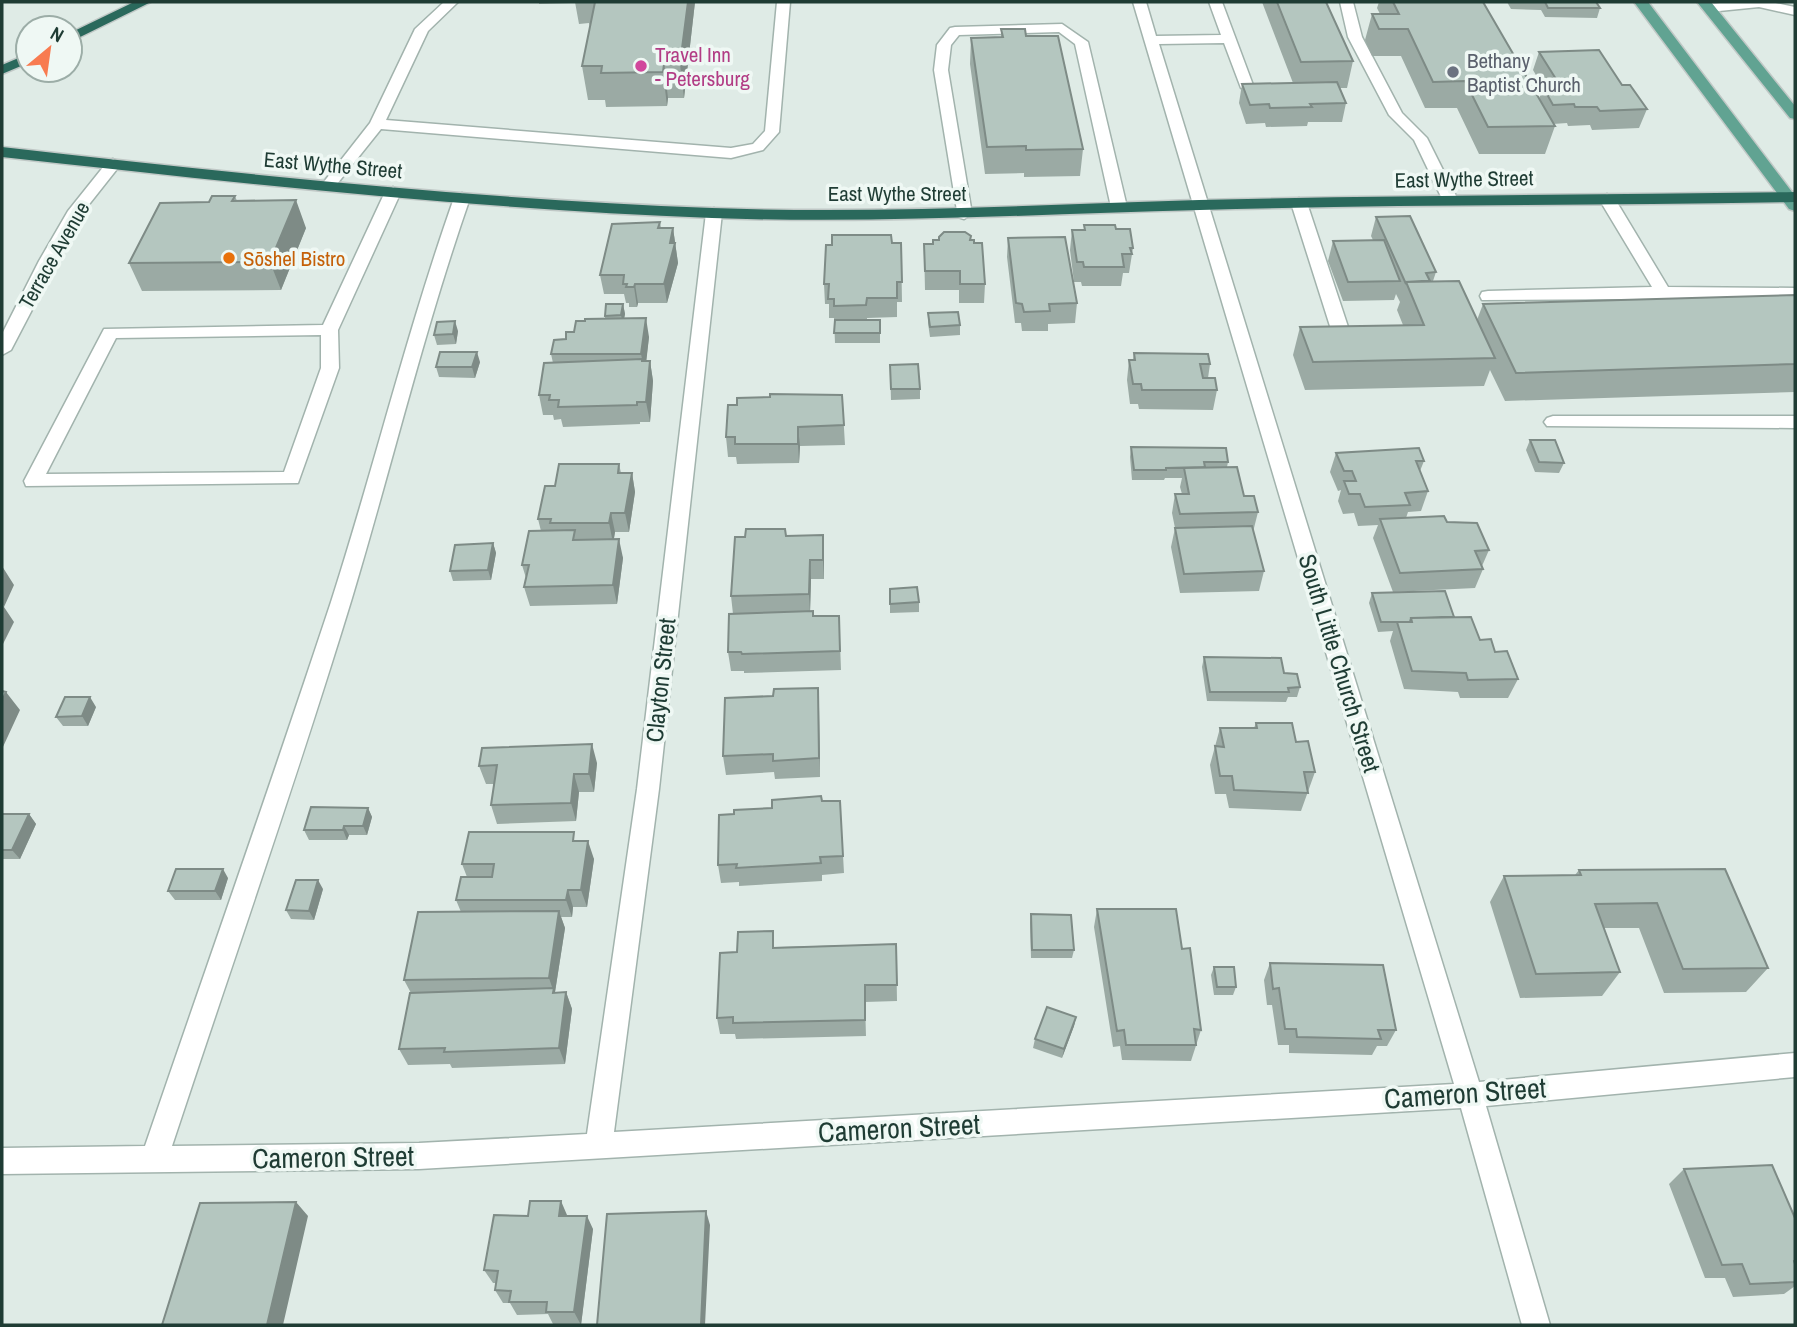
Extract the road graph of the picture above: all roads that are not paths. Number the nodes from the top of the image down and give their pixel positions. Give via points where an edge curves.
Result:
1 (144, 2) edge
2 (452, 2) edge
3 (784, 2) edge
4 (1139, 2) edge
5 (1216, 2) edge
6 (1346, 2) edge
7 (1641, 2) edge
8 (1706, 5) edge
9 (1795, 11) edge
10 (84, 31) edge
11 (1229, 39) junction
12 (1150, 40) junction
13 (1246, 85) edge
14 (1795, 115) edge
15 (377, 124) junction
16 (3, 153) edge
17 (113, 164) junction
18 (328, 186) junction
19 (393, 192) junction
20 (462, 198) junction
21 (1607, 199) junction
22 (1450, 200) junction
23 (1793, 200) edge
24 (1298, 203) junction
25 (1201, 205) junction
26 (1119, 207) junction
27 (714, 213) junction
28 (964, 214) junction
29 (1662, 292) junction
30 (1795, 294) edge
31 (1488, 296) dead end
32 (329, 330) junction
33 (1345, 345) edge
34 (2, 350) edge
35 (1553, 422) dead end
36 (1795, 422) edge
37 (1795, 1065) edge
38 (1470, 1095) junction
39 (599, 1146) junction
40 (154, 1159) junction
41 (2, 1161) edge
42 (1536, 1325) edge

1 - 10 highway
2 - 15 street via 422,29
3 - 15 street via 772,132 758,147 731,153
4 - 12 street, South Little Church Street
5 - 11 street
6 - 22 street via 1355,37 1396,116 1420,138
7 - 23 main road
8 - 9 street via 1759,3
8 - 14 main road
11 - 12 street
11 - 13 street
12 - 25 street, South Little Church Street
15 - 18 street
16 - 17 highway, East Wythe Street
17 - 18 highway, East Wythe Street
17 - 34 street, Terrace Avenue via 76,211
18 - 19 highway, East Wythe Street
19 - 20 highway, East Wythe Street
19 - 32 street
20 - 27 highway, East Wythe Street
20 - 40 street via 431,286 341,601
21 - 22 highway, East Wythe Street
21 - 23 highway, East Wythe Street
21 - 29 street
22 - 24 highway, East Wythe Street
24 - 25 highway, East Wythe Street
24 - 33 street
25 - 26 highway, East Wythe Street
25 - 38 street, South Little Church Street
26 - 28 highway, East Wythe Street
26 - 28 street via 1081,43 1062,28 955,31 944,45 941,70
27 - 28 highway, East Wythe Street
27 - 39 street, Clayton Street via 648,789
29 - 30 street
29 - 31 street
32 - 32 street via 110,333 33,481 291,478 330,368
35 - 36 street
37 - 38 street, Cameron Street
38 - 39 street, Cameron Street
38 - 42 street, South Little Church Street
39 - 40 street, Cameron Street via 419,1156
40 - 41 street, Cameron Street

